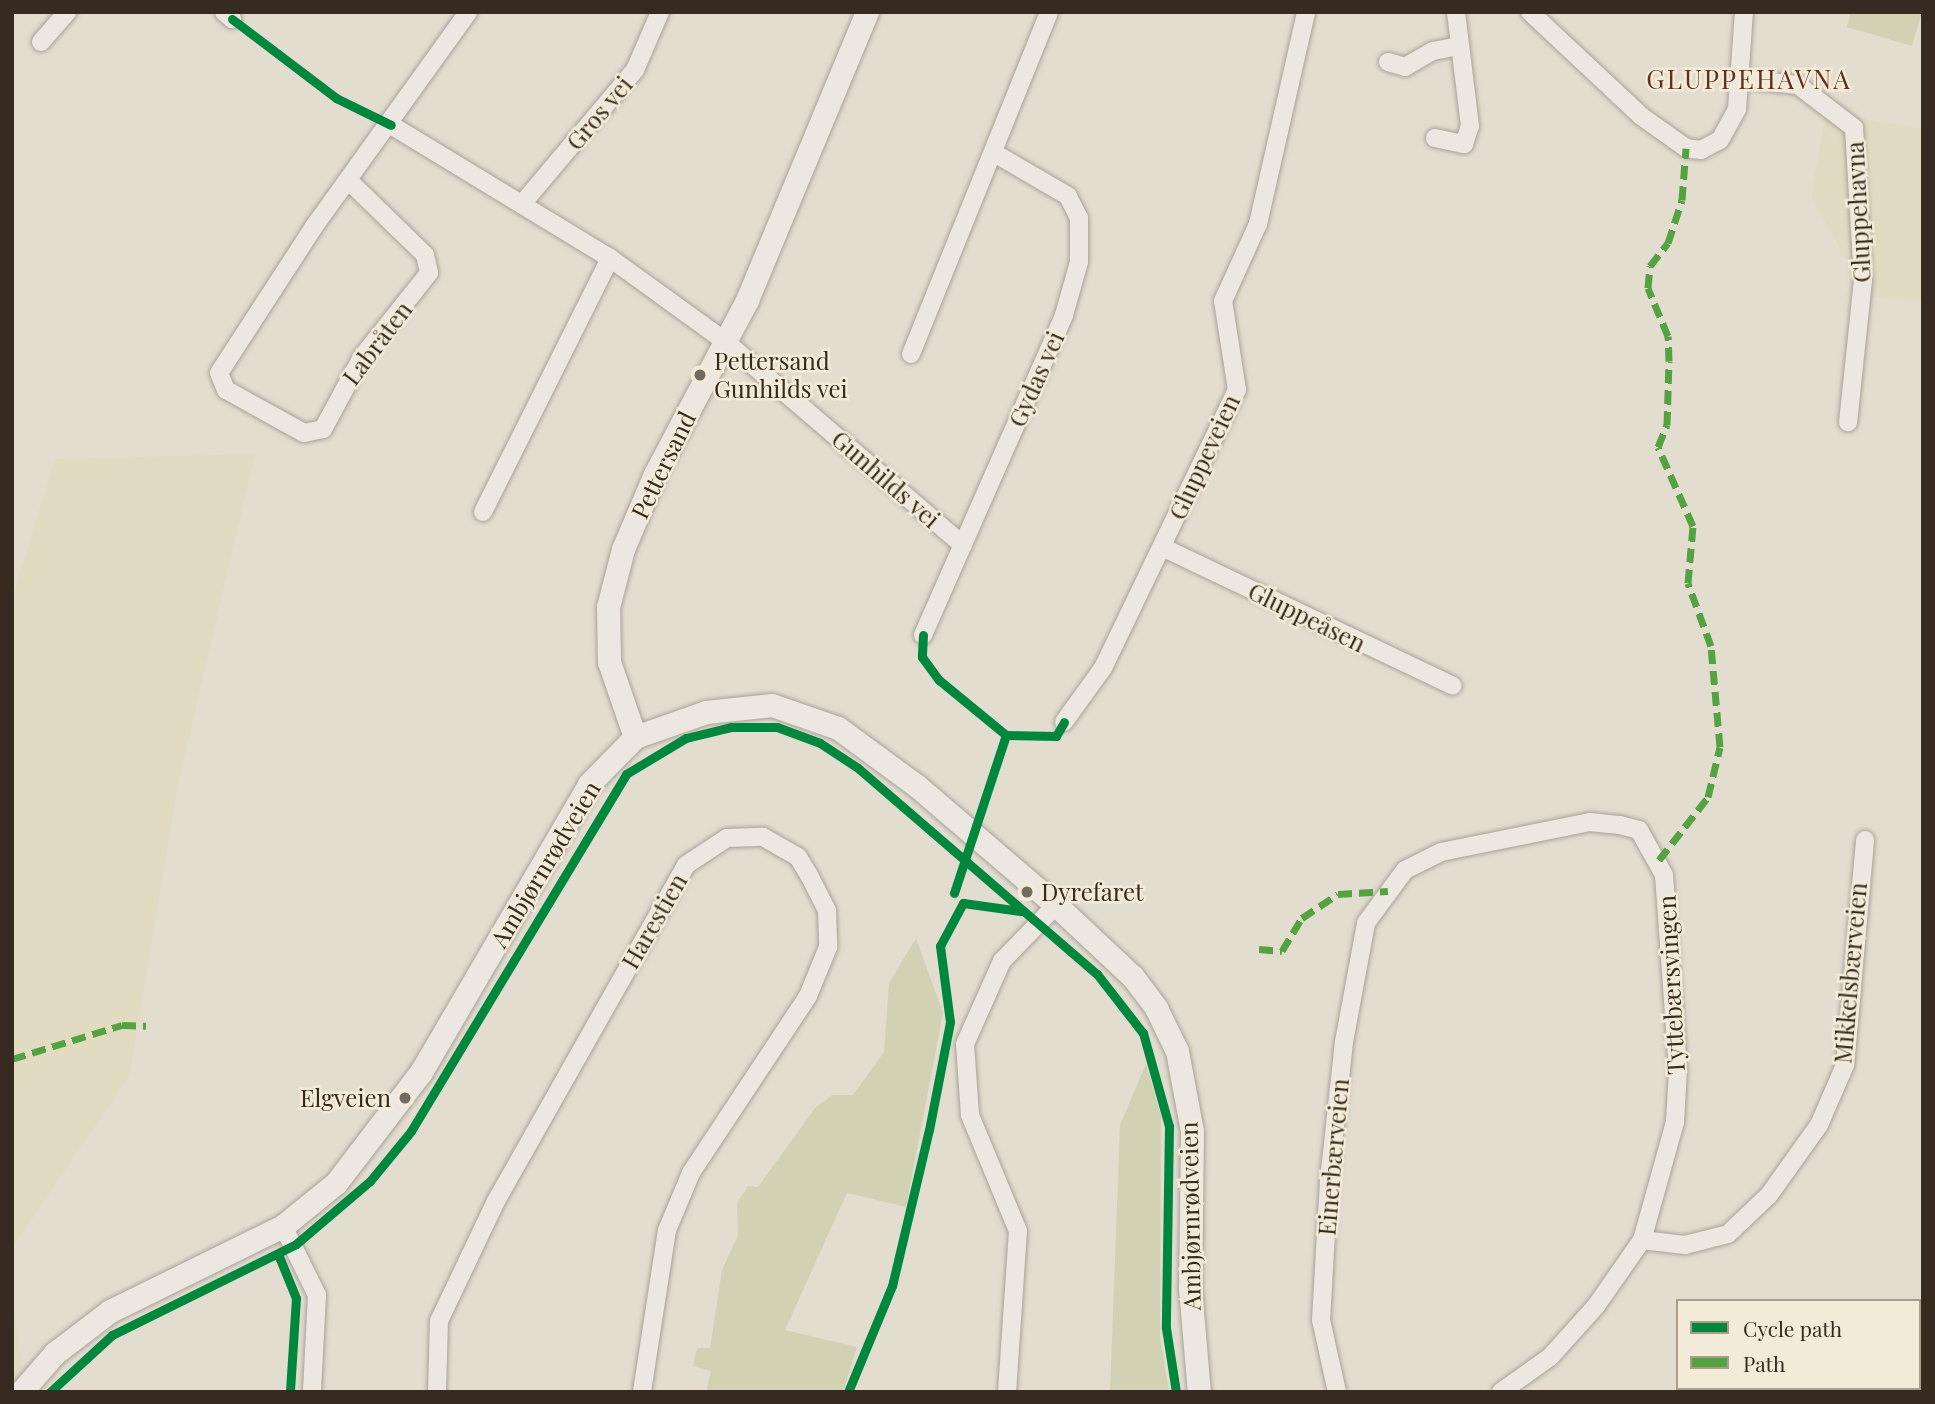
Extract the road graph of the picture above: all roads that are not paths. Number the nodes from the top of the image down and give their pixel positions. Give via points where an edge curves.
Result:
1 (67, 12) edge
2 (468, 12) edge
3 (660, 12) edge
4 (867, 12) edge
5 (1049, 12) edge
6 (1306, 12) edge
7 (1456, 12) edge
8 (1530, 12) edge
9 (1744, 12) edge
10 (41, 42) dead end
11 (1458, 46) junction
12 (1388, 62) dead end
13 (1743, 79) junction
14 (391, 125) junction
15 (1435, 138) dead end
16 (994, 153) junction
17 (349, 181) junction
18 (522, 204) junction
19 (610, 258) junction
20 (726, 342) junction
21 (911, 354) dead end
22 (1849, 422) dead end
23 (484, 512) dead end
24 (963, 545) junction
25 (1162, 547) junction
26 (923, 635) dead end
27 (1453, 686) dead end
28 (1064, 722) dead end
29 (635, 737) junction
30 (1865, 840) dead end
31 (1056, 905) junction
32 (1366, 923) joint
33 (284, 1226) junction
34 (1642, 1240) junction
35 (21, 1392) edge
36 (312, 1392) edge
37 (437, 1392) edge
38 (642, 1392) edge
39 (1007, 1392) edge
40 (1199, 1392) edge
41 (1337, 1392) edge
42 (1501, 1392) edge

1 - 10 street
2 - 14 street, Labråten
3 - 18 street, Gros vei via 635,70
4 - 20 street, Pettersand
5 - 16 street
6 - 25 street, Gluppeveien via 1258,224 1223,301 1237,390
7 - 11 street
8 - 13 street via 1686,148 1701,150 1720,140 1737,109
9 - 13 street
11 - 12 street via 1433,51 1405,67
11 - 15 street via 1471,100 1467,138 1457,146
13 - 22 street, Gluppehavna via 1798,85 1854,128 1863,280
14 - 17 street, Labråten
14 - 18 street, Gunhilds vei
16 - 21 street
16 - 24 street, Gydas vei via 1068,197 1079,218 1081,248 1064,315
17 - 17 street, Labråten via 218,379 264,416 304,433 323,429 362,357 429,273 425,256
18 - 19 street, Gunhilds vei
19 - 20 street, Gunhilds vei
19 - 23 street
20 - 24 street, Gunhilds vei
20 - 29 street, Pettersand via 655,474 614,578 610,662
24 - 26 street, Gydas vei
25 - 27 street, Gluppeåsen
25 - 28 street, Gluppeveien via 1103,668
29 - 31 street, Ambjørnrødveien via 739,706 804,713 864,744
29 - 33 street, Ambjørnrødveien via 589,784 378,1135 336,1183
30 - 34 street, Mikkelsbærveien via 1845,1065 1819,1125 1769,1195 1728,1234 1685,1245
31 - 39 street via 1002,961 965,1044 970,1115 1018,1231
31 - 40 street, Ambjørnrødveien via 1133,977 1177,1051 1192,1131 1189,1288
32 - 34 street, Tyttebærsvingen via 1405,870 1441,852 1590,822 1639,830 1664,875 1678,1070 1675,1122
32 - 41 street, Einerbærveien via 1329,1180 1321,1320
33 - 35 street, Ambjørnrødveien via 110,1311 55,1353
33 - 36 street via 317,1295
34 - 42 street, Tyttebærsvingen via 1596,1306 1550,1357
37 - 38 street, Harestien via 439,1321 496,1201 686,865 727,838 763,837 798,857 810,877 827,910 828,947 808,996 691,1173 667,1230

